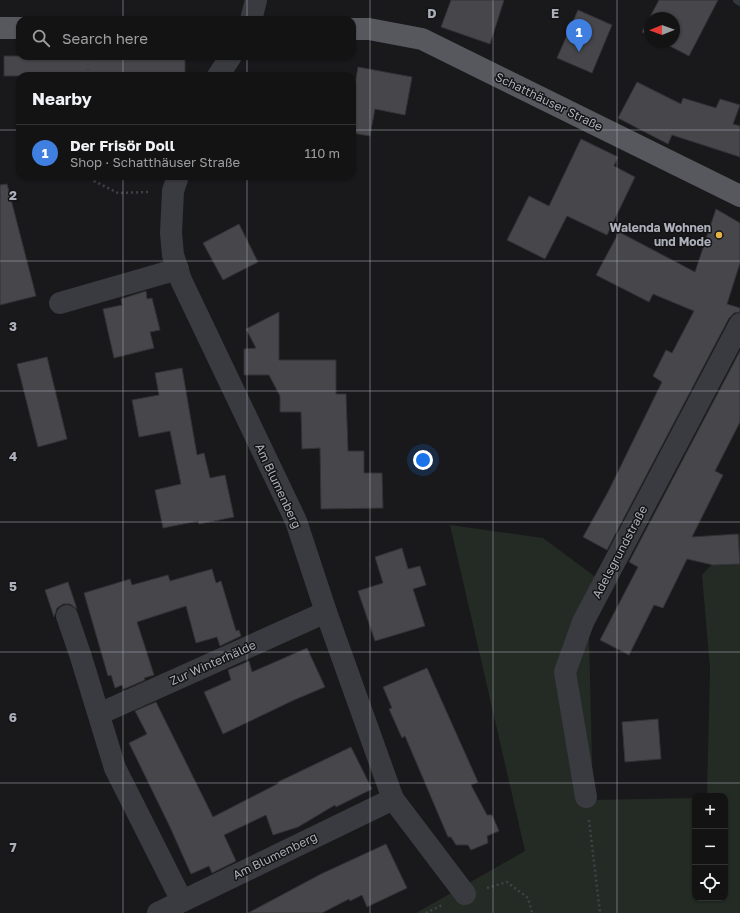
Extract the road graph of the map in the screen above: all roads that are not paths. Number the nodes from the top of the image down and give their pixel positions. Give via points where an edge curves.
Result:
1 (256, 0) edge
2 (252, 16) edge
3 (0, 28) edge
4 (16, 28) edge
5 (356, 29) edge
6 (228, 60) edge
7 (221, 72) edge
8 (175, 183) edge
9 (740, 196) edge
10 (178, 268) junction
11 (60, 303) dead end
12 (740, 324) edge
13 (326, 612) junction
14 (67, 616) dead end
15 (99, 714) junction
16 (586, 797) road end
17 (393, 799) junction
18 (465, 894) road end
19 (182, 901) junction
20 (158, 913) edge

1 - 2 street
3 - 4 main road
5 - 9 main road, Schatthäuser Straße via 422,39
6 - 7 street
8 - 10 street, Am Blumenberg via 171,233 173,255
10 - 11 street
10 - 13 street, Am Blumenberg via 296,521
12 - 16 street, Adelsgrundstraße via 583,622 566,672
13 - 15 street, Zur Winterhälde
13 - 17 street, Am Blumenberg
14 - 15 street
15 - 19 street via 114,768
17 - 18 street, Am Blumenberg
17 - 19 street, Am Blumenberg
19 - 20 street, Am Blumenberg

